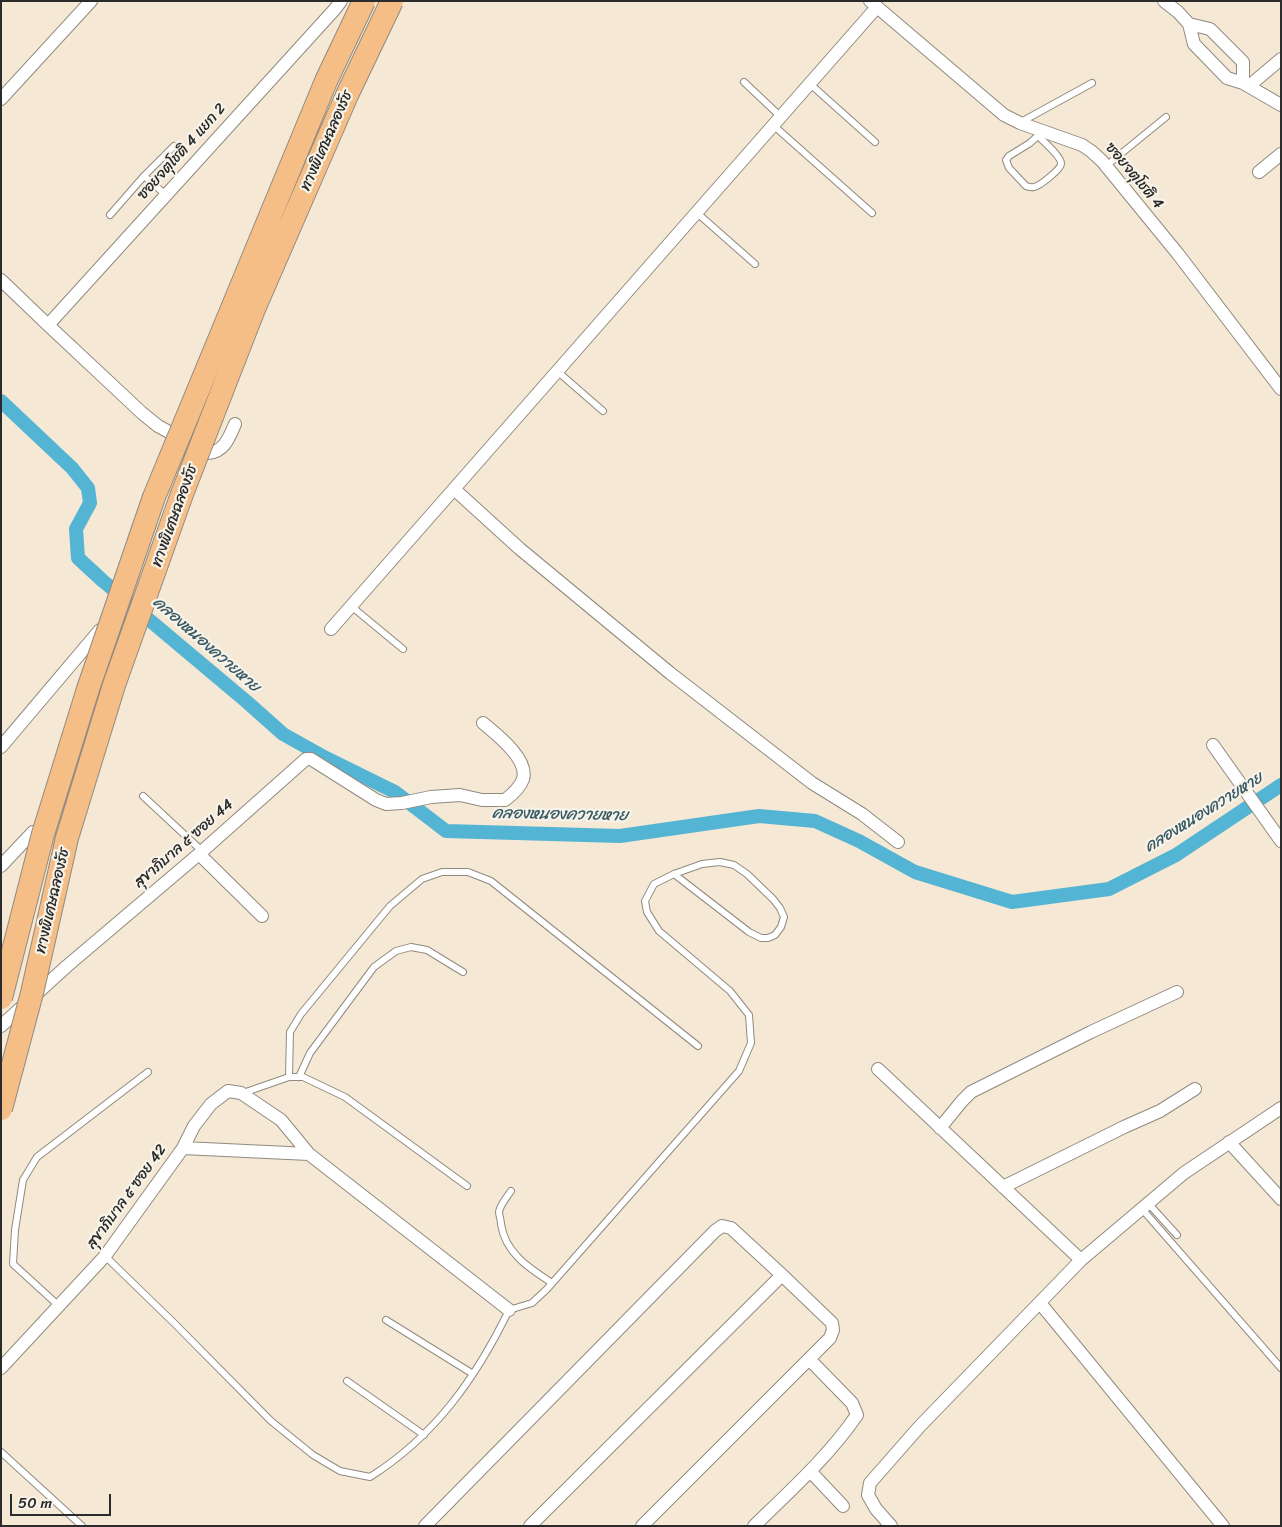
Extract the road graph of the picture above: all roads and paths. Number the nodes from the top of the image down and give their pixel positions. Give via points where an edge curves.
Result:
1 (92, 1) edge
2 (341, 1) edge
3 (364, 1) edge
4 (392, 1) edge
5 (1164, 1) edge
6 (874, 4) edge
7 (1190, 24) junction
8 (1281, 59) edge
9 (744, 82) dead end
10 (809, 83) junction
11 (1092, 83) dead end
12 (1246, 84) junction
13 (1, 99) edge
14 (1281, 105) edge
15 (1166, 117) dead end
16 (776, 120) junction
17 (1020, 123) junction
18 (1041, 134) junction
19 (875, 142) dead end
20 (174, 146) dead end
21 (1281, 154) edge
22 (1106, 166) junction
23 (1259, 172) dead end
24 (144, 176) junction
25 (166, 195) junction
26 (696, 212) junction
27 (872, 213) dead end
28 (110, 215) dead end
29 (754, 264) dead end
30 (1, 280) edge
31 (48, 325) junction
32 (557, 370) junction
33 (1281, 389) edge
34 (603, 411) dead end
35 (235, 424) dead end
36 (454, 489) junction
37 (351, 606) junction
38 (331, 629) dead end
39 (100, 630) dead end
40 (403, 649) dead end
41 (483, 723) dead end
42 (1213, 745) dead end
43 (1, 747) edge
44 (143, 796) dead end
45 (33, 832) dead end
46 (1281, 841) edge
47 (898, 842) dead end
48 (200, 852) junction
49 (1, 866) edge
50 (674, 874) junction
51 (262, 916) dead end
52 (463, 972) dead end
53 (1177, 992) dead end
54 (1, 998) edge
55 (1, 1026) edge
56 (698, 1046) dead end
57 (878, 1069) dead end
58 (148, 1072) dead end
59 (289, 1077) junction
60 (299, 1077) junction
61 (1195, 1089) dead end
62 (241, 1093) junction
63 (1281, 1108) edge
64 (1, 1109) edge
65 (940, 1128) junction
66 (1229, 1142) junction
67 (183, 1148) junction
68 (309, 1154) junction
69 (467, 1186) dead end
70 (1003, 1187) junction
71 (511, 1191) dead end
72 (1281, 1199) edge
73 (1145, 1205) junction
74 (1177, 1235) dead end
75 (105, 1256) junction
76 (1081, 1260) junction
77 (782, 1275) junction
78 (552, 1284) junction
79 (1040, 1303) junction
80 (59, 1306) junction
81 (509, 1310) junction
82 (386, 1320) dead end
83 (810, 1359) junction
84 (1, 1368) edge
85 (1281, 1368) edge
86 (473, 1374) junction
87 (347, 1381) dead end
88 (424, 1435) junction
89 (1, 1452) edge
90 (810, 1471) junction
91 (843, 1506) dead end
92 (82, 1526) edge
93 (425, 1526) edge
94 (530, 1526) edge
95 (642, 1526) edge
96 (754, 1526) edge
97 (892, 1526) edge
98 (1223, 1526) edge

1 - 13 street
2 - 25 street, ซอยจตุโชติ 4 แยก 2
3 - 54 highway, ทางพิเศษฉลองรัช, bridge via 322,90 154,497 88,688 46,825
4 - 64 highway, ทางพิเศษฉลองรัช, bridge via 347,95 254,309 182,494 118,675 67,838 32,993
5 - 7 street
6 - 10 street
6 - 17 street, ซอยจตุโชติ 4 via 1004,115
7 - 12 street via 1194,44 1227,78
7 - 12 street via 1210,29 1243,62
8 - 12 street
9 - 16 lane
10 - 16 street
10 - 19 lane
11 - 17 lane
12 - 14 street
15 - 22 lane
16 - 26 street
16 - 27 lane
17 - 18 street, ซอยจตุโชติ 4
18 - 18 lane via 1006,160 1009,168 1030,187 1048,178 1062,162
18 - 22 street, ซอยจตุโชติ 4 via 1082,145
20 - 24 lane
21 - 23 street
22 - 33 street, ซอยจตุโชติ 4
24 - 25 lane
24 - 28 lane
25 - 31 street, ซอยจตุโชติ 4 แยก 2
26 - 29 lane
26 - 32 street
30 - 31 street
31 - 35 street via 158,426 208,453 221,449
32 - 34 lane
32 - 36 street
36 - 37 street
36 - 47 street via 520,549 685,685 812,784 862,814
37 - 38 street
37 - 40 lane
39 - 43 street
41 - 48 street, สุขาภิบาล ๕ ซอย 44 via 512,750 522,767 524,777 516,791 505,800 460,796 386,804 306,759
42 - 46 street
44 - 48 lane
45 - 49 street
48 - 51 street
48 - 55 street, สุขาภิบาล ๕ ซอย 44
50 - 50 lane via 761,938 775,935 782,927 784,917 780,908 734,865 720,862 702,864
50 - 78 lane via 654,884 645,901 647,912 659,931 730,991 749,1015 751,1044 738,1071
52 - 60 lane via 427,950 411,948 396,951 374,967 310,1053
53 - 65 street via 971,1092
56 - 59 lane via 491,881 468,872 442,872 422,879 390,906 301,1014 290,1032
57 - 65 street
58 - 80 lane via 37,1157 23,1180 13,1264
59 - 60 lane
59 - 62 lane
60 - 69 lane via 345,1097
61 - 70 street via 1160,1111
62 - 67 street via 228,1091 211,1104 194,1126
62 - 68 street via 281,1120
63 - 66 street
65 - 70 street
66 - 72 street
66 - 73 street
67 - 68 street, สุขาภิบาล ๕ ซอย 42
67 - 75 street, สุขาภิบาล ๕ ซอย 42
68 - 81 street
70 - 76 street
71 - 78 lane via 500,1212 507,1244 528,1268
73 - 74 lane
73 - 76 street
73 - 85 lane
75 - 80 street, สุขาภิบาล ๕ ซอย 42
75 - 88 lane via 271,1420 313,1455 340,1471 370,1477
76 - 79 street
77 - 83 street via 832,1323 830,1338
77 - 93 street via 731,1228 722,1226
77 - 94 street
78 - 81 lane via 532,1302
79 - 97 street via 920,1426 870,1483 868,1495
79 - 98 street
80 - 84 street, สุขาภิบาล ๕ ซอย 42
81 - 86 lane
82 - 86 lane
83 - 90 street via 852,1403 857,1415
83 - 95 street
86 - 88 lane via 462,1392
87 - 88 lane
89 - 92 lane
90 - 91 street
90 - 96 street

